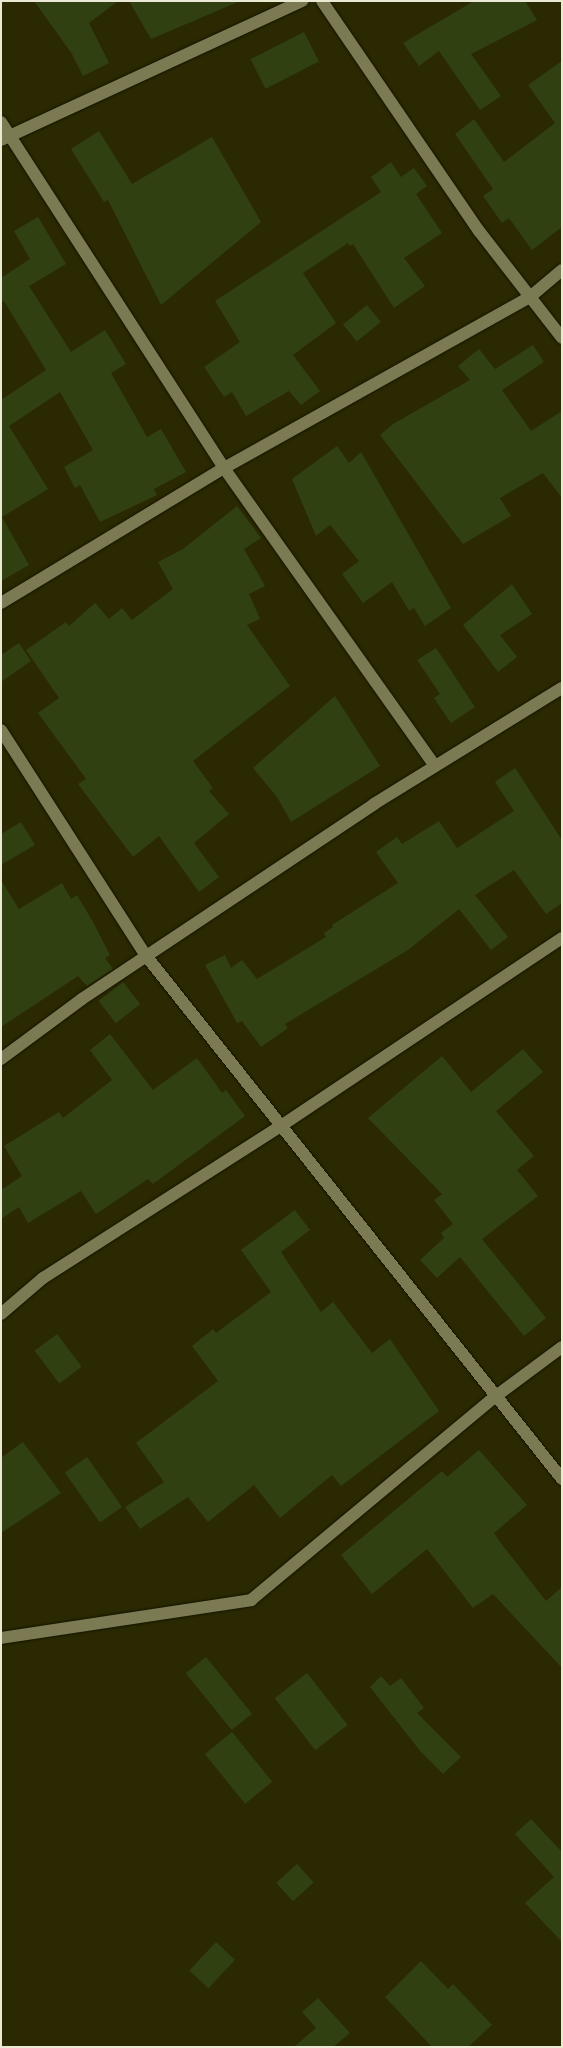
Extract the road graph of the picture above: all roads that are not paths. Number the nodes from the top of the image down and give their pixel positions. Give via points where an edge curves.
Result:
1 (302, 1) edge
2 (322, 1) edge
3 (1, 122) edge
4 (6, 138) edge
5 (562, 270) edge
6 (530, 297) junction
7 (562, 338) edge
8 (224, 468) junction
9 (1, 603) edge
10 (562, 688) edge
11 (1, 730) edge
12 (435, 766) junction
13 (562, 938) edge
14 (147, 957) junction
15 (1, 1059) edge
16 (281, 1126) junction
17 (1, 1314) edge
18 (562, 1347) edge
19 (496, 1396) junction
20 (562, 1479) edge
21 (1, 1638) edge

1 - 4 street
2 - 6 street via 479,231
3 - 4 street
4 - 8 street
5 - 6 street
6 - 7 street
6 - 8 street
8 - 9 street
8 - 12 street
10 - 12 street
11 - 14 street
12 - 14 street
13 - 16 street
14 - 15 street via 82,999
14 - 16 street
16 - 17 street via 43,1278
16 - 19 street
18 - 19 street
19 - 20 street
19 - 21 street via 251,1600

